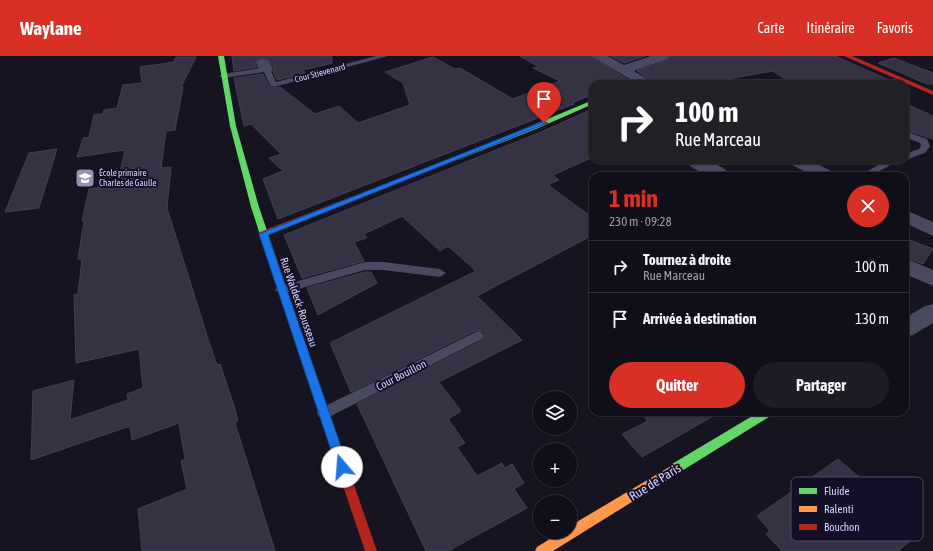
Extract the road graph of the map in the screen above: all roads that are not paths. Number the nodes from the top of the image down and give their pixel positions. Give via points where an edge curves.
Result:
1 (221, 56) edge
2 (384, 56) edge
3 (598, 56) edge
4 (663, 56) edge
5 (847, 56) edge
6 (624, 70) junction
7 (223, 76) junction
8 (636, 80) edge
9 (903, 80) edge
10 (909, 83) edge
11 (933, 93) edge
12 (589, 105) edge
13 (909, 135) edge
14 (909, 156) edge
15 (700, 164) edge
16 (804, 164) edge
17 (886, 164) edge
18 (715, 172) edge
19 (819, 172) edge
20 (872, 172) edge
21 (909, 218) edge
22 (933, 230) edge
23 (263, 234) junction
24 (909, 267) edge
25 (440, 273) dead end
26 (933, 279) edge
27 (281, 290) junction
28 (933, 312) edge
29 (909, 327) edge
30 (478, 336) dead end
31 (324, 413) junction
32 (761, 416) edge
33 (371, 551) edge
34 (541, 551) edge

1 - 7 street, Rue Waldeck-Rousseau
2 - 7 lane, Cour Stievenard via 274,86 265,66
3 - 6 street
4 - 6 street
5 - 9 street
6 - 8 street
7 - 23 street, Rue Waldeck-Rousseau via 239,148
10 - 11 street
12 - 23 street
13 - 14 lane via 924,141 926,146 922,151
15 - 18 street
16 - 19 street
17 - 20 lane
21 - 22 street
23 - 27 street, Rue Waldeck-Rousseau
24 - 26 street
25 - 27 lane via 365,266
27 - 31 street, Rue Waldeck-Rousseau
28 - 29 street
30 - 31 lane, Cour Bouillon
31 - 33 street, Rue Waldeck-Rousseau
32 - 34 street, Rue de Paris

